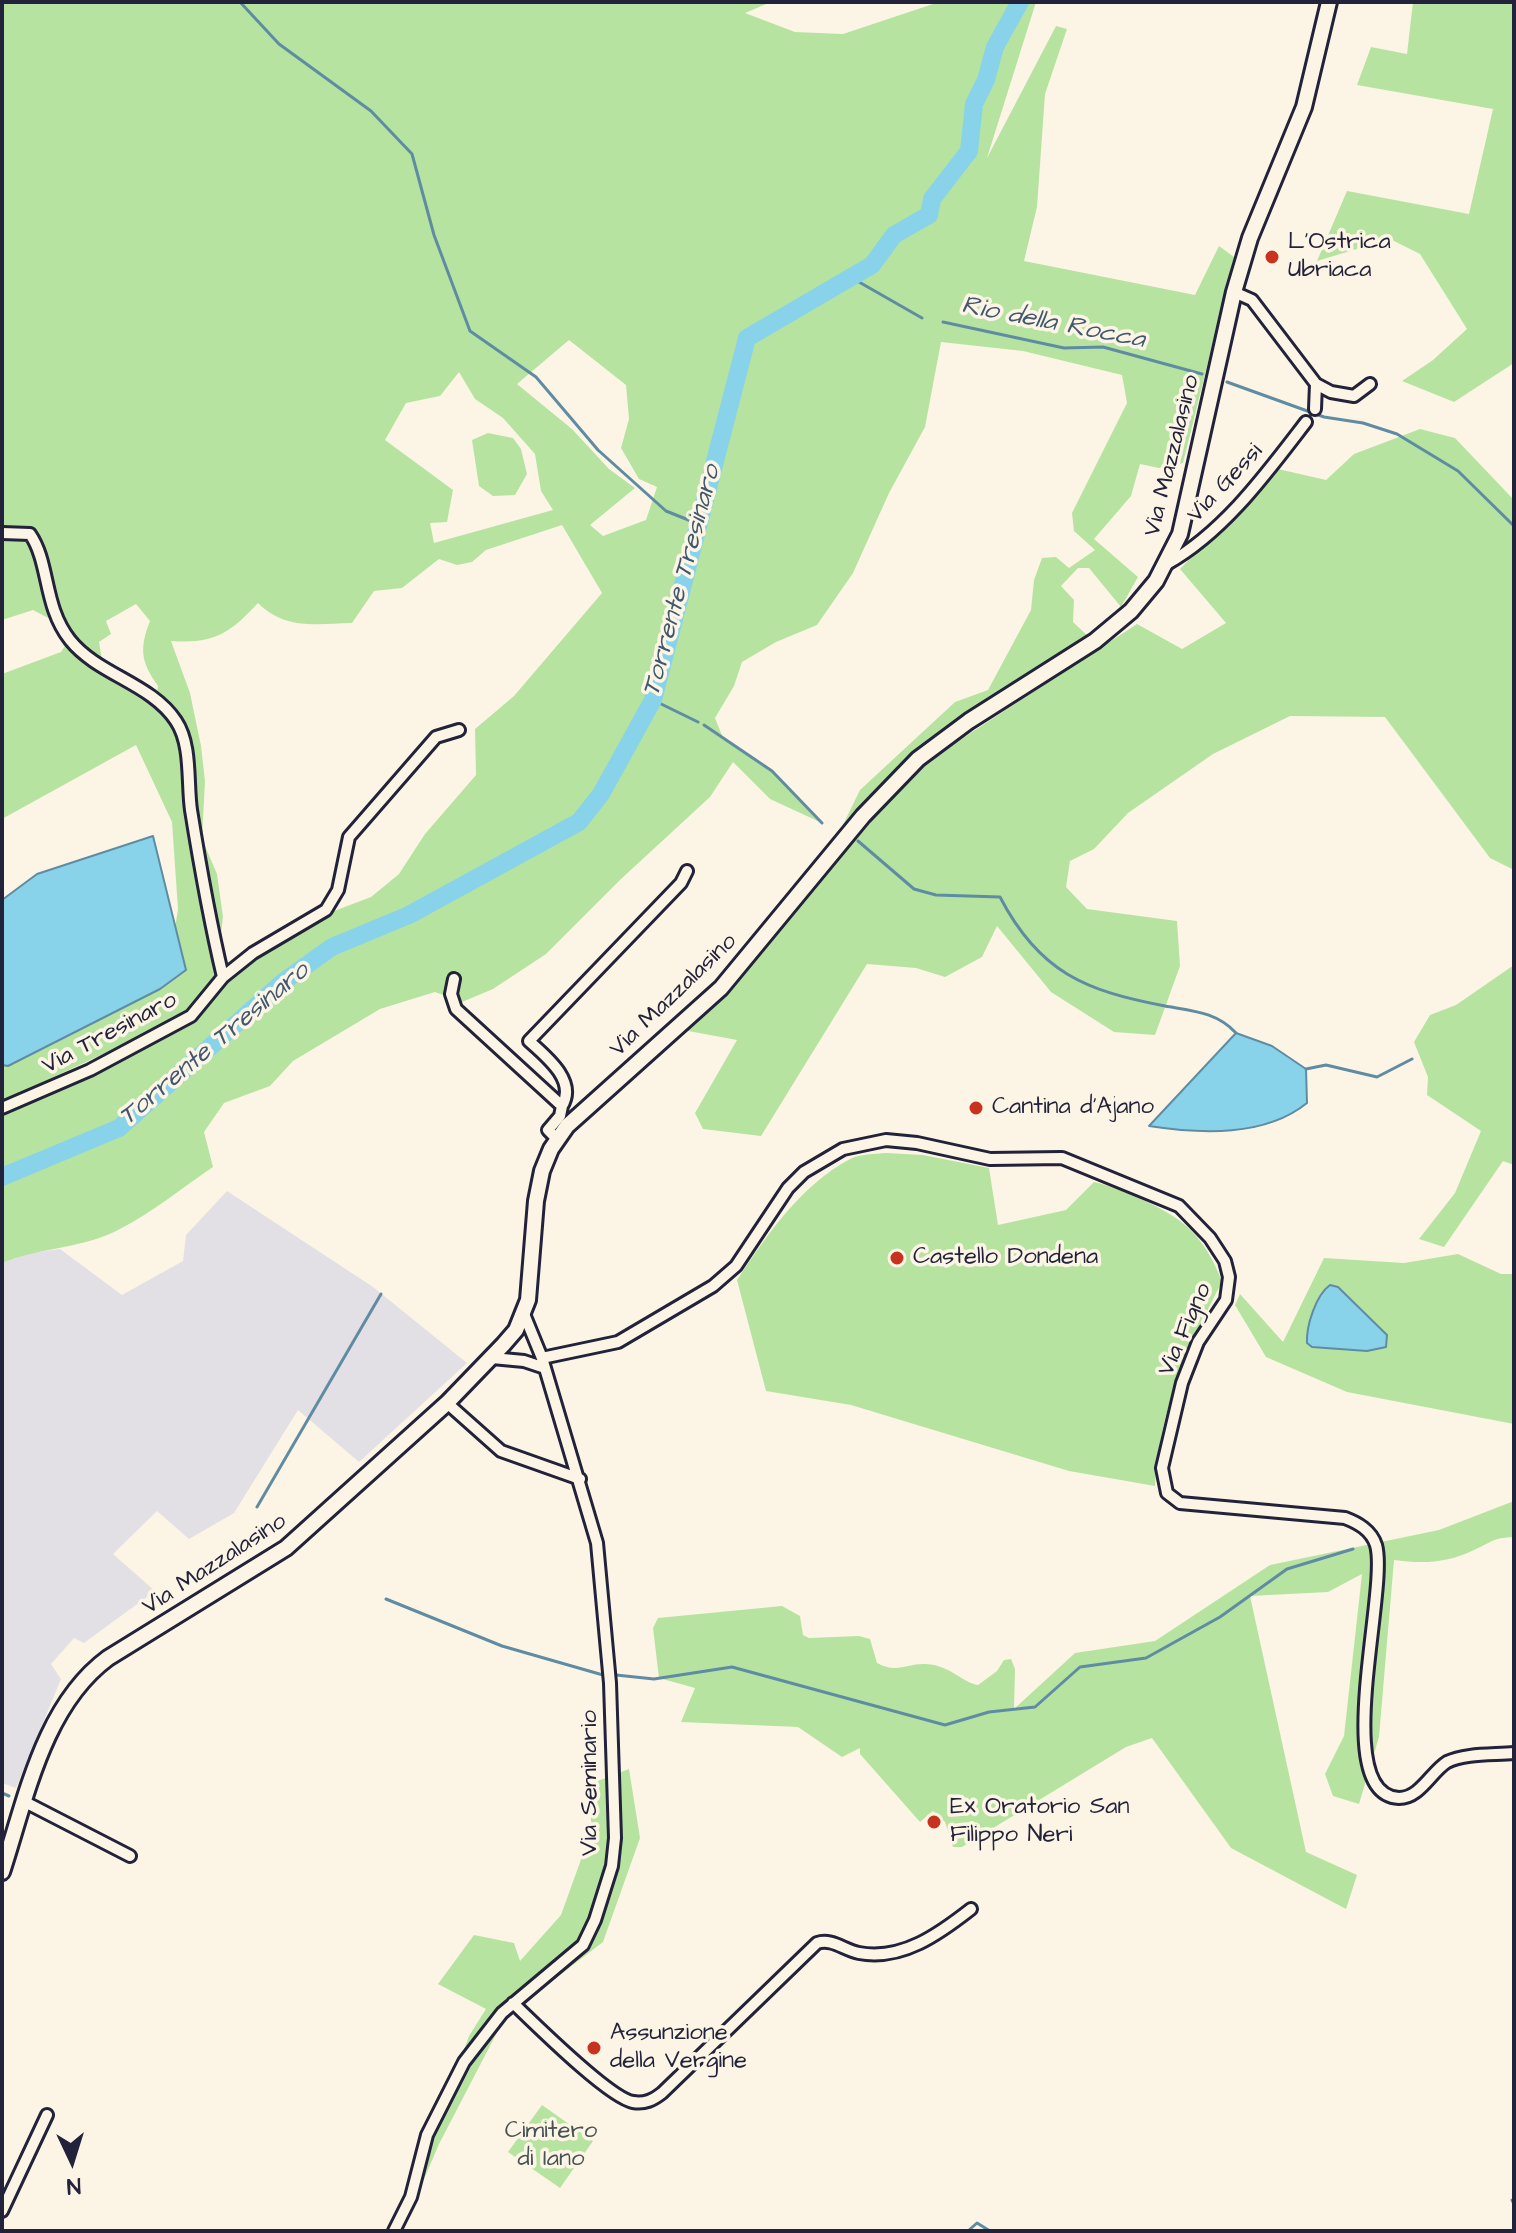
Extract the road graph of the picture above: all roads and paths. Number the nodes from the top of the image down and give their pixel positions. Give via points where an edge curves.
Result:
1 (1329, 2) edge
2 (1234, 292) junction
3 (1316, 384) junction
4 (1370, 384) dead end
5 (1315, 409) dead end
6 (1306, 422) dead end
7 (2, 533) edge
8 (1167, 564) junction
9 (459, 730) dead end
10 (687, 871) dead end
11 (223, 977) junction
12 (454, 979) dead end
13 (562, 1106) junction
14 (2, 1108) edge
15 (557, 1139) junction
16 (524, 1314) junction
17 (492, 1358) junction
18 (543, 1363) junction
19 (447, 1403) junction
20 (580, 1479) junction
21 (1514, 1753) edge
22 (25, 1802) junction
23 (130, 1856) dead end
24 (2, 1872) edge
25 (971, 1909) dead end
26 (513, 2003) junction
27 (47, 2115) dead end
28 (2, 2211) edge
29 (394, 2231) edge

1 - 2 main road, Via Mazzalasino via 1304,107 1250,238
2 - 3 street via 1252,300
2 - 8 main road, Via Mazzalasino via 1185,515
3 - 4 street via 1354,396
3 - 5 street
6 - 8 street, Via Gessi via 1216,527
7 - 11 street via 30,534 39,548 49,599 71,642 156,698 177,722
8 - 15 main road, Via Mazzalasino via 1131,611 1107,632 944,738 901,774 721,988
9 - 11 street, Via Tresinaro via 436,737 349,837 338,890 326,910
10 - 13 street via 529,1041 566,1086
11 - 14 street, Via Tresinaro via 178,1024
12 - 13 street via 456,1009
13 - 15 street via 548,1130
15 - 16 main road, Via Mazzalasino via 538,1186
16 - 17 main road, Via Mazzalasino
16 - 18 street, Via Seminario
17 - 18 street
17 - 19 main road, Via Mazzalasino
18 - 20 street, Via Seminario
18 - 21 street, Via Figno via 618,1342 713,1286 736,1266 770,1210 804,1172 865,1142 917,1143 990,1159 1062,1158 1164,1197 1189,1214 1219,1249 1229,1288 1182,1383 1162,1468 1163,1487 1180,1503 1345,1518 1370,1535 1376,1546 1378,1585 1362,1741 1367,1768 1384,1793 1412,1795 1447,1762
19 - 20 street via 501,1451
19 - 22 main road, Via Mazzalasino via 286,1548 91,1670 61,1711
20 - 26 street, Via Seminario via 602,1578 611,1699 612,1866 583,1945
22 - 23 street
22 - 24 main road, Via Mazzalasino
25 - 26 street via 895,1954 863,1954 832,1942 817,1943 662,2093 643,2103 625,2099 585,2070
26 - 29 street, Via Seminario via 482,2035 446,2094
27 - 28 street

